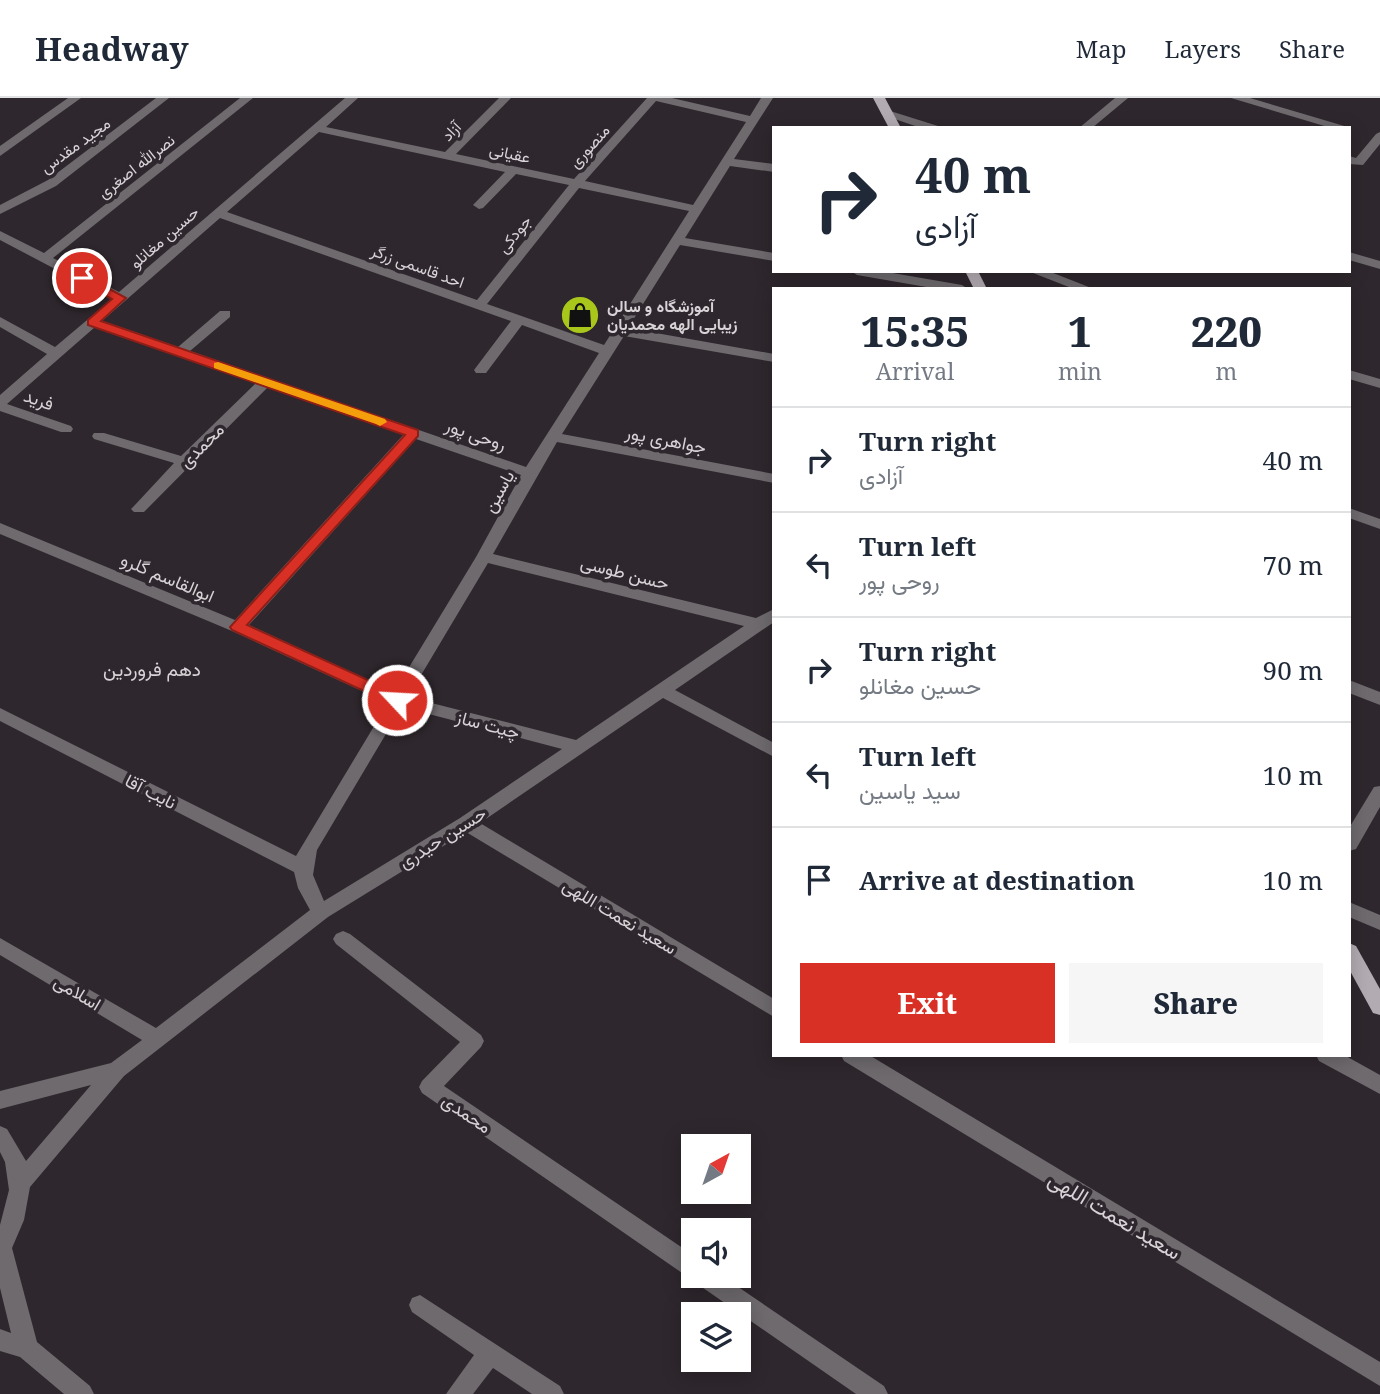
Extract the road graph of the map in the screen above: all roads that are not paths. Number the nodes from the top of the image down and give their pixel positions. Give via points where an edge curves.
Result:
1 (75, 98) edge
2 (163, 98) edge
3 (247, 98) edge
4 (505, 98) edge
5 (655, 98) edge
6 (767, 98) edge
7 (879, 98) edge
8 (1122, 98) edge
9 (1237, 98) edge
10 (345, 99) edge
11 (887, 113) junction
12 (753, 120) junction
13 (894, 126) edge
14 (928, 126) edge
15 (1087, 126) edge
16 (1340, 126) edge
17 (317, 128) junction
18 (1366, 133) edge
19 (0, 152) edge
20 (448, 156) junction
21 (1351, 160) edge
22 (727, 162) junction
23 (772, 168) edge
24 (513, 170) junction
25 (576, 184) junction
26 (479, 205) dead end
27 (697, 209) junction
28 (0, 210) edge
29 (218, 214) junction
30 (0, 235) edge
31 (677, 241) junction
32 (772, 257) edge
33 (1351, 257) edge
34 (45, 258) junction
35 (1380, 265) edge
36 (869, 273) edge
37 (1040, 273) edge
38 (950, 287) edge
39 (1082, 287) edge
40 (120, 298) junction
41 (479, 306) junction
42 (225, 314) dead end
43 (519, 320) junction
44 (0, 321) edge
45 (92, 322) junction
46 (620, 331) junction
47 (607, 351) junction
48 (180, 352) junction
49 (56, 353) junction
50 (772, 358) edge
51 (481, 370) dead end
52 (1351, 375) edge
53 (265, 382) junction
54 (1380, 384) edge
55 (0, 404) edge
56 (66, 429) dead end
57 (413, 433) junction
58 (99, 436) dead end
59 (552, 437) junction
60 (184, 461) junction
61 (530, 473) junction
62 (772, 479) edge
63 (139, 509) dead end
64 (1351, 514) edge
65 (1380, 524) edge
66 (0, 528) edge
67 (484, 557) junction
68 (772, 615) edge
69 (757, 624) junction
70 (237, 627) junction
71 (1351, 687) edge
72 (663, 690) junction
73 (1380, 699) edge
74 (397, 700) junction
75 (0, 715) edge
76 (579, 747) junction
77 (772, 750) edge
78 (1380, 792) edge
79 (466, 823) junction
80 (1351, 841) edge
81 (301, 867) junction
82 (1351, 910) edge
83 (321, 912) junction
84 (1380, 923) edge
85 (343, 939) dead end
86 (0, 946) edge
87 (1351, 955) edge
88 (1380, 1007) edge
89 (772, 1008) edge
90 (156, 1038) junction
91 (854, 1057) edge
92 (1330, 1057) edge
93 (117, 1070) junction
94 (1380, 1085) edge
95 (0, 1100) edge
96 (0, 1135) edge
97 (22, 1181) junction
98 (1, 1248) edge
99 (681, 1260) edge
100 (721, 1288) edge
101 (420, 1305) dead end
102 (0, 1340) edge
103 (27, 1348) junction
104 (490, 1353) junction
105 (1380, 1375) edge
106 (82, 1394) edge
107 (458, 1394) edge
108 (552, 1394) edge
109 (876, 1394) edge

1 - 19 street
2 - 28 street, مجید مقدس via 52,183
3 - 34 street, نصرالله اصغری
4 - 20 street, آزاد
5 - 12 street, منصوری
5 - 25 street, منصوری
6 - 12 street, یاسین
7 - 11 main road
8 - 15 street
9 - 16 street
10 - 17 street, حسین مغانلو
11 - 13 main road
11 - 14 street
12 - 22 street, یاسین
17 - 20 street, عقیانی
17 - 29 street, حسین مغانلو
18 - 21 street via 1359,162
20 - 24 street, عقیانی
22 - 23 street
22 - 27 street, یاسین
24 - 25 street, عقیانی
24 - 26 street
25 - 27 street, عقیانی
25 - 41 street, جودکی
27 - 31 street, یاسین
29 - 40 street, حسین مغانلو
29 - 41 street, احد قاسمی زرگر
30 - 34 street
31 - 32 street
31 - 46 street, یاسین
33 - 35 street
34 - 40 street
36 - 38 street
37 - 39 street
40 - 45 street, حسین مغانلو
41 - 43 street, احد قاسمی زرگر
42 - 48 street
43 - 47 street, احد قاسمی زرگر
43 - 51 street
44 - 49 street
45 - 48 street, روحی پور
45 - 49 street, حسین مغانلو
46 - 47 street, یاسین
46 - 50 street
47 - 59 street, یاسین
48 - 53 street, روحی پور
49 - 55 street, حسین مغانلو
52 - 54 street
53 - 57 street, روحی پور
53 - 60 street, محمدی
55 - 56 street, فرید
57 - 61 street, روحی پور
57 - 70 street
58 - 60 street
59 - 61 street, یاسین
59 - 62 street, جواهری پور
60 - 63 street, محمدی
61 - 67 street, یاسین
64 - 65 street
66 - 70 street, ابوالقاسم گلرو
67 - 69 street, حسن طوسی
67 - 74 street, یاسین
68 - 69 street, حسین حیدری
69 - 72 street, حسین حیدری
70 - 74 street, ابوالقاسم گلرو
71 - 73 street
72 - 76 street, حسین حیدری
72 - 77 street
74 - 76 street, چیت ساز
74 - 81 street, یاسین
75 - 81 street, نایب آقا
76 - 79 street, حسین حیدری
78 - 80 street
79 - 83 street, حسین حیدری
79 - 89 street, سعید نعمت اللهی
81 - 83 street
82 - 84 street
83 - 90 street, حسین حیدری
85 - 99 street, محمدی via 474,1041 429,1087
86 - 90 street, اسلامی
87 - 88 main road
90 - 93 street, حسین حیدری
91 - 105 street, سعید نعمت اللهی
92 - 94 street
93 - 95 street
93 - 97 street
96 - 97 street via 12,1149
97 - 98 street via 17,1214
98 - 103 street
100 - 109 street
101 - 104 street
102 - 103 street
103 - 106 street
104 - 107 street
104 - 108 street

